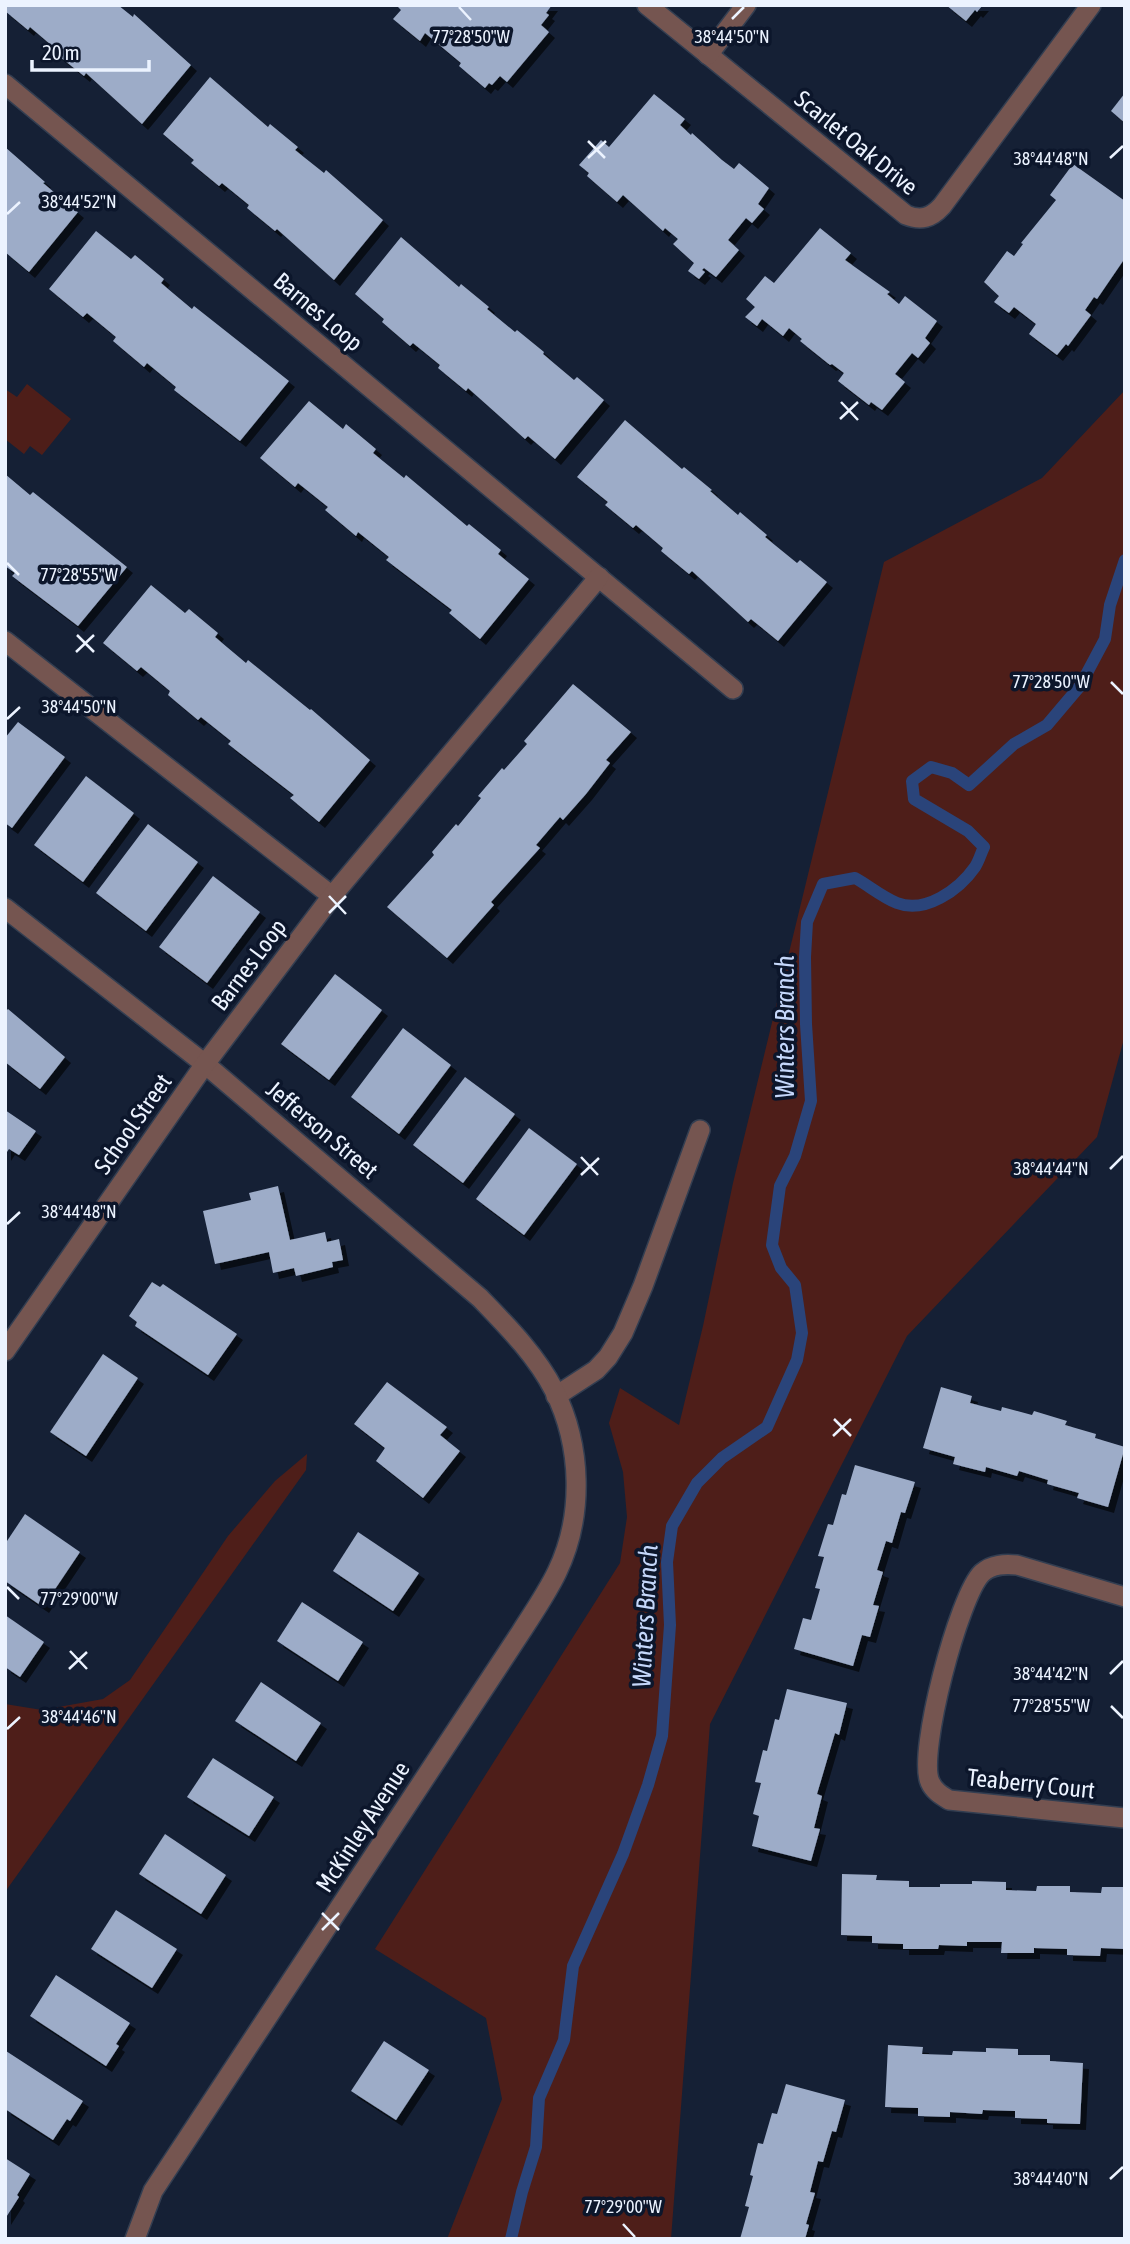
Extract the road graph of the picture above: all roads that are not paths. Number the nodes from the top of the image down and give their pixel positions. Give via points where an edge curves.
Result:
1 (647, 5) edge
2 (746, 5) edge
3 (1091, 5) edge
4 (708, 55) junction
5 (5, 84) edge
6 (599, 577) junction
7 (5, 642) edge
8 (733, 689) dead end
9 (332, 896) junction
10 (5, 908) edge
11 (205, 1063) junction
12 (700, 1130) dead end
13 (5, 1351) edge
14 (556, 1396) junction
15 (568, 1425) joint
16 (1125, 1597) edge
17 (1125, 1818) edge
18 (135, 2239) edge

1 - 4 street, Scarlet Oak Drive
2 - 4 street
3 - 4 street, Scarlet Oak Drive via 942,206 923,219 905,215
5 - 6 street, Barnes Loop
6 - 8 street, Barnes Loop
6 - 9 street, Barnes Loop
7 - 9 street
9 - 11 street, Barnes Loop
10 - 11 street, Jefferson Street
11 - 13 street, School Street
11 - 14 street, Jefferson Street via 480,1298 517,1337
12 - 14 street via 623,1333 596,1370
14 - 15 street, Jefferson Street
15 - 18 street, McKinley Avenue via 576,1465 575,1518 557,1572 153,2191
16 - 17 street, Teaberry Court via 1017,1565 985,1570 975,1581 954,1632 927,1763 929,1781 949,1800

